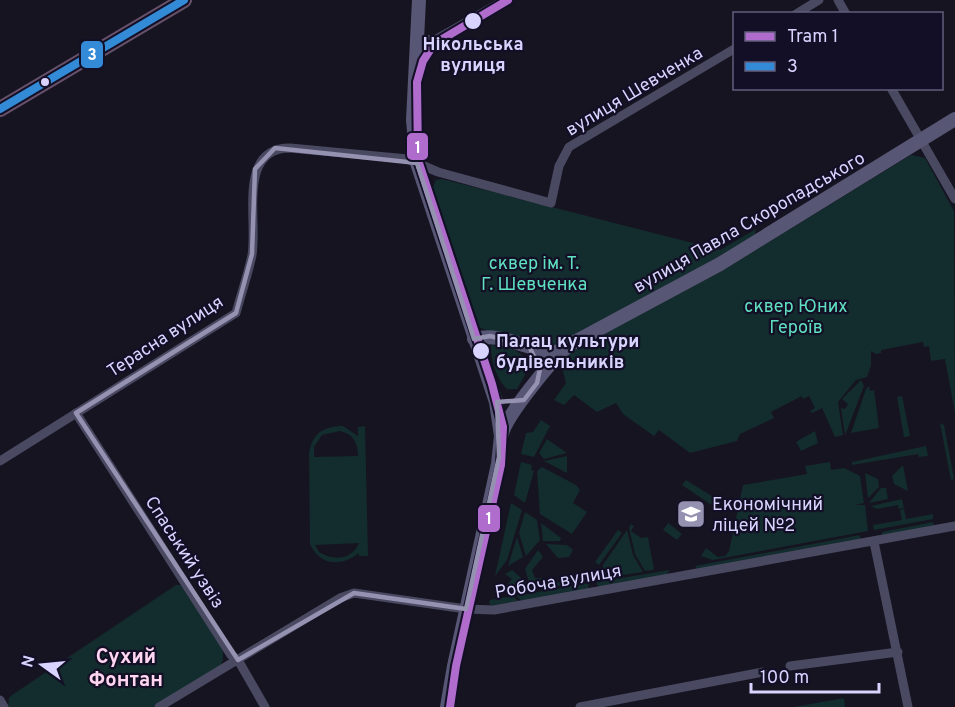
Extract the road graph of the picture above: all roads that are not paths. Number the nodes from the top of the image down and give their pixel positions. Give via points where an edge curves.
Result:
1 (184, 0) edge
2 (419, 0) edge
3 (505, 0) edge
4 (819, 0) edge
5 (799, 12) edge
6 (417, 39) junction
7 (733, 51) edge
8 (892, 90) edge
9 (0, 109) edge
10 (955, 119) edge
11 (922, 140) junction
12 (417, 163) junction
13 (955, 198) edge
14 (551, 203) joint
15 (474, 339) junction
16 (529, 346) junction
17 (559, 352) junction
18 (537, 383) junction
19 (492, 391) junction
20 (524, 400) junction
21 (76, 413) junction
22 (501, 436) junction
23 (0, 461) edge
24 (955, 526) edge
25 (874, 542) junction
26 (466, 609) junction
27 (898, 652) junction
28 (238, 660) junction
29 (790, 666) dead end
30 (763, 672) dead end
31 (0, 700) edge
32 (632, 702) edge
33 (4, 707) edge
34 (159, 707) edge
35 (265, 707) edge
36 (447, 707) edge
37 (580, 707) edge
38 (908, 707) edge

1 - 9 highway
2 - 6 street
3 - 6 street via 435,39
4 - 5 street
6 - 12 street via 413,120
7 - 14 street, вулиця Шевченка via 569,147 559,166
8 - 11 street
10 - 11 street, вулиця Павла Скоропадського
11 - 13 street
11 - 17 street, вулиця Павла Скоропадського via 720,264
12 - 14 street, Терасна вулиця
12 - 15 street
12 - 21 street, Терасна вулиця via 290,148 267,152 255,169 252,254 236,314
15 - 16 street via 490,336
15 - 19 street
16 - 17 street
16 - 18 street via 538,362
17 - 18 street, вулиця Павла Скоропадського
18 - 20 street, вулиця Павла Скоропадського
19 - 20 street via 511,403
19 - 22 street
20 - 22 street, вулиця Павла Скоропадського via 510,415
21 - 23 street, Терасна вулиця
21 - 28 street, Спаський узвіз via 231,655
22 - 26 street
24 - 25 street, Робоча вулиця
25 - 26 street, Робоча вулиця via 494,610
25 - 27 street
26 - 28 street, Робоча вулиця via 354,593
26 - 36 street
27 - 29 street
27 - 38 street
28 - 34 street, Робоча вулиця
28 - 35 street, Спаський узвіз
30 - 32 street
31 - 33 street
32 - 37 street

